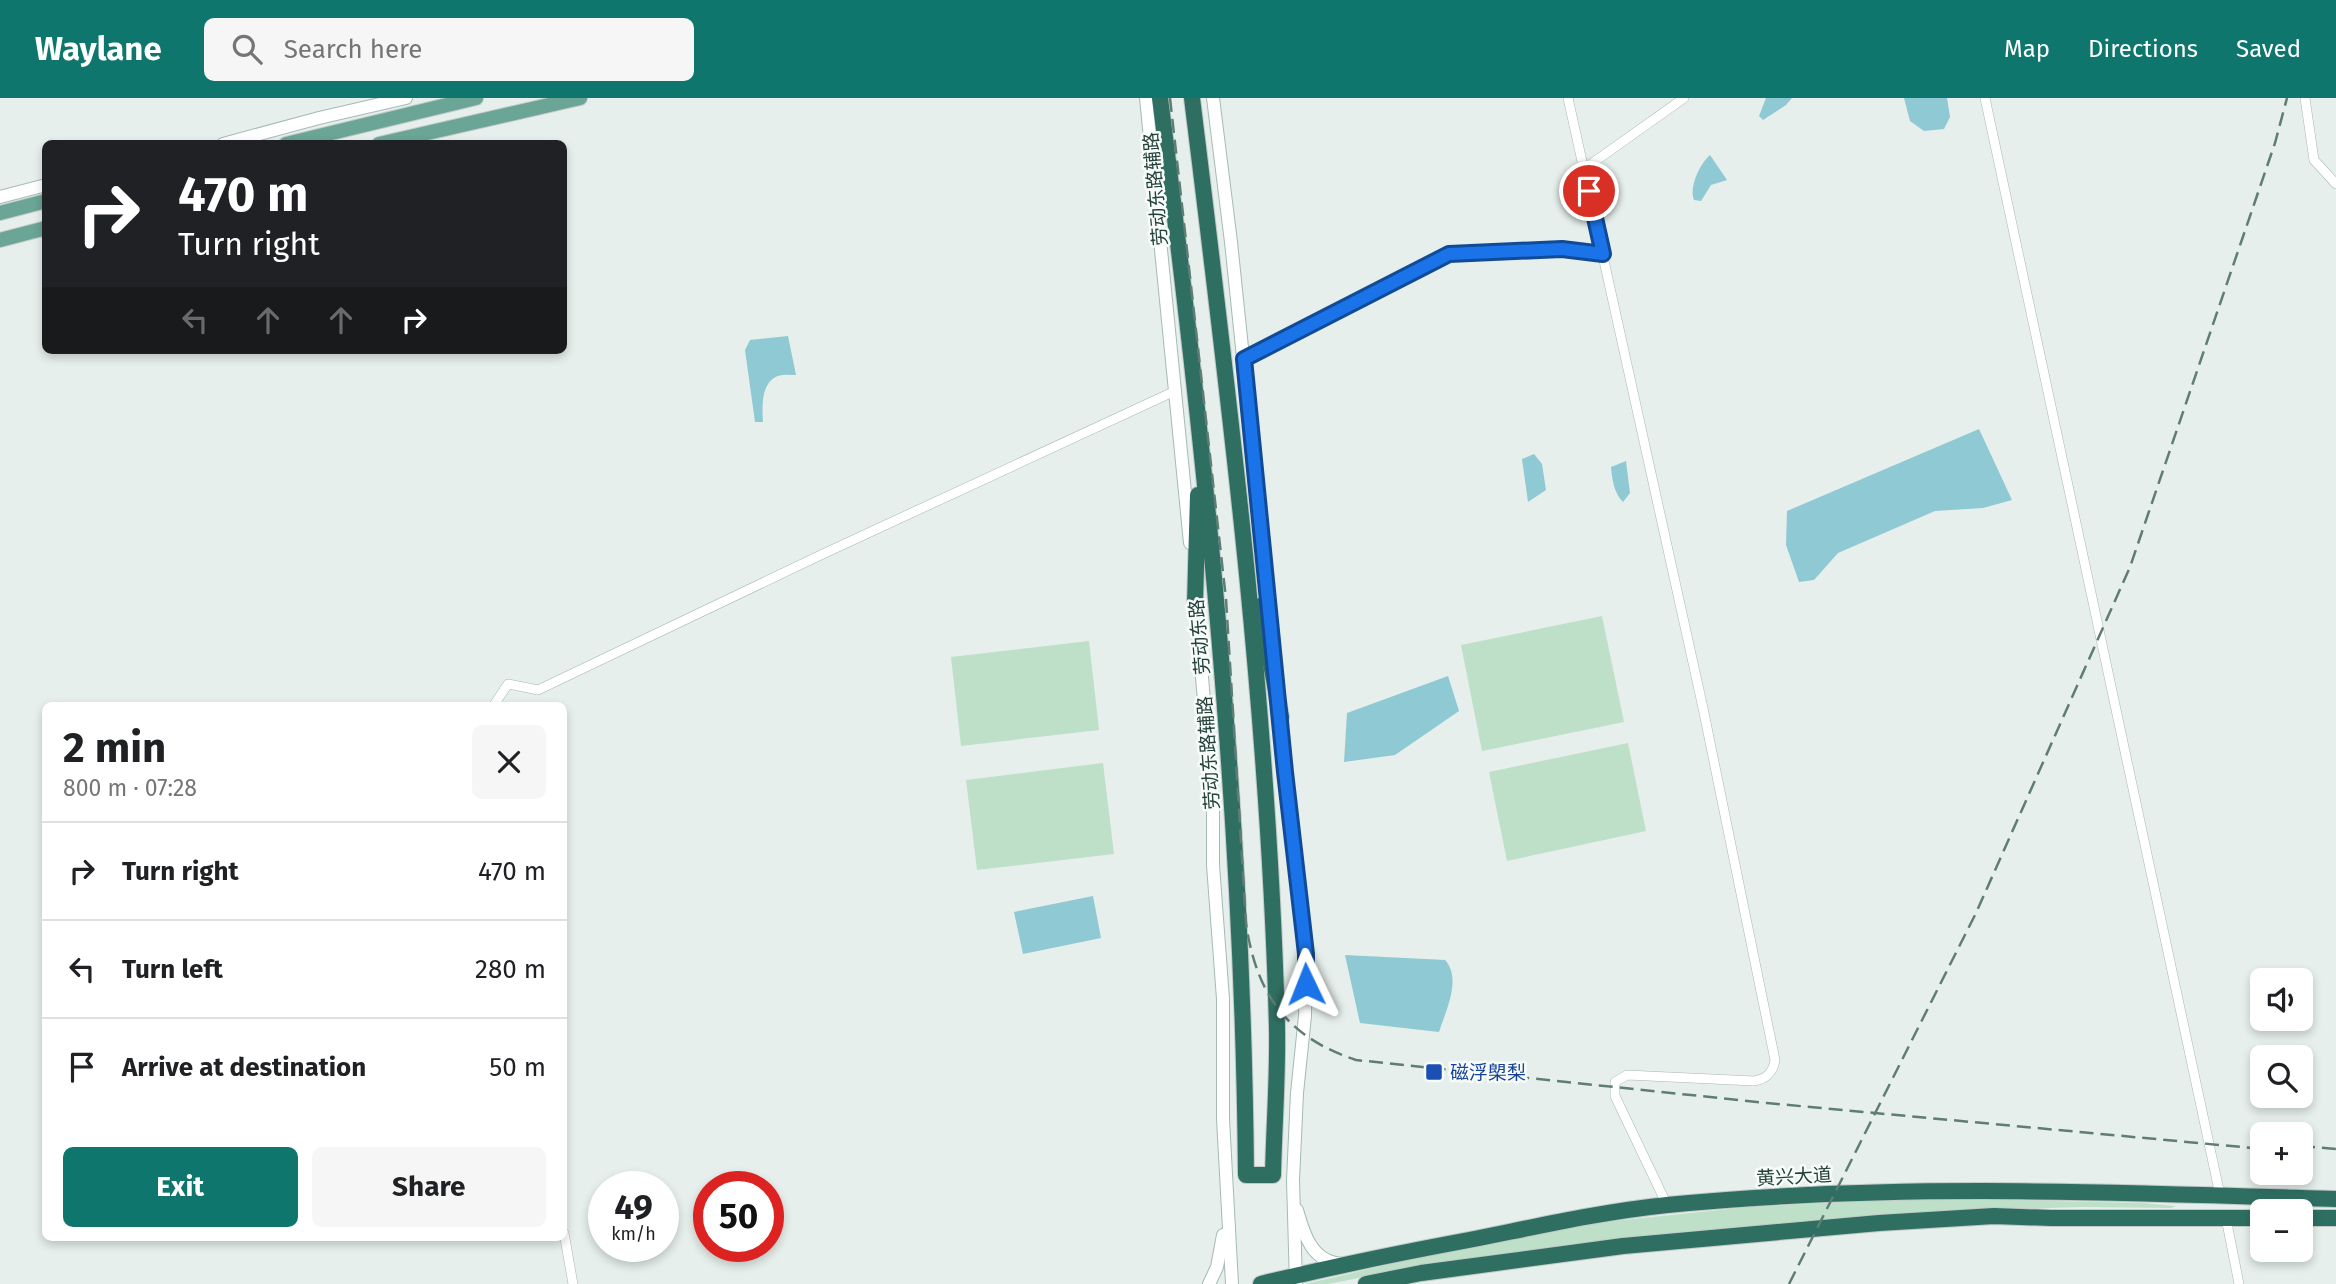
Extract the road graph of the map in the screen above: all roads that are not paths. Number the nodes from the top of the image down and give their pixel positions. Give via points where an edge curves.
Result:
1 (406, 98) edge
2 (477, 98) edge
3 (580, 98) edge
4 (1146, 98) edge
5 (1160, 98) edge
6 (1192, 98) edge
7 (1213, 98) edge
8 (1568, 98) edge
9 (1684, 98) edge
10 (1985, 98) edge
11 (2305, 98) edge
12 (238, 140) edge
13 (302, 140) edge
14 (395, 140) edge
15 (1584, 169) junction
16 (2336, 184) edge
17 (42, 186) edge
18 (0, 197) edge
19 (42, 202) edge
20 (0, 213) edge
21 (42, 229) edge
22 (0, 240) edge
23 (1603, 254) junction
24 (1193, 359) junction
25 (1244, 359) junction
26 (1175, 391) junction
27 (1233, 446) junction
28 (1195, 603) junction
29 (496, 702) edge
30 (1281, 718) junction
31 (1224, 1150) junction
32 (1293, 1180) junction
33 (2220, 1195) junction
34 (2336, 1199) edge
35 (1667, 1205) junction
36 (2313, 1217) edge
37 (2226, 1218) junction
38 (2250, 1218) edge
39 (2336, 1218) edge
40 (565, 1241) edge
41 (1346, 1265) junction
42 (1296, 1280) edge
43 (573, 1284) edge
44 (1209, 1284) edge
45 (1232, 1284) edge
46 (1261, 1284) edge
47 (1366, 1284) edge
48 (2239, 1284) edge

1 - 12 main road
2 - 13 main road
3 - 14 main road
4 - 26 main road, 劳动东路辅路
5 - 24 highway, 劳动东路
6 - 27 highway
7 - 25 main road
8 - 15 street
9 - 15 street
10 - 33 street
11 - 16 street via 2314,160
15 - 23 street
17 - 18 main road
19 - 20 main road
21 - 22 main road
23 - 25 street via 1562,249 1449,254
23 - 35 street via 1775,1060 1766,1077 1754,1081 1627,1075 1615,1082 1615,1097
24 - 27 highway, 劳动东路 via 1228,732 1242,989 1246,1175 1273,1175 1277,1030 1268,810
24 - 28 highway via 1198,504
25 - 30 main road
26 - 28 main road, 劳动东路辅路
26 - 29 street via 538,690 508,684
27 - 30 highway
28 - 31 main road, 劳动东路辅路 via 1213,805 1223,999
30 - 32 main road via 1306,954
31 - 44 main road via 1222,1248
31 - 45 main road, 劳动东路辅路
32 - 41 main road via 1310,1246 1325,1261
32 - 42 main road
33 - 34 highway, 黄兴大道
33 - 35 highway, 黄兴大道 via 1904,1191
35 - 41 highway, 黄兴大道 via 1550,1223
36 - 39 highway
37 - 38 highway
37 - 47 highway via 1994,1216 1879,1223 1623,1246
37 - 48 street
40 - 43 street
41 - 42 highway, 黄兴大道
42 - 46 highway, 黄兴大道

